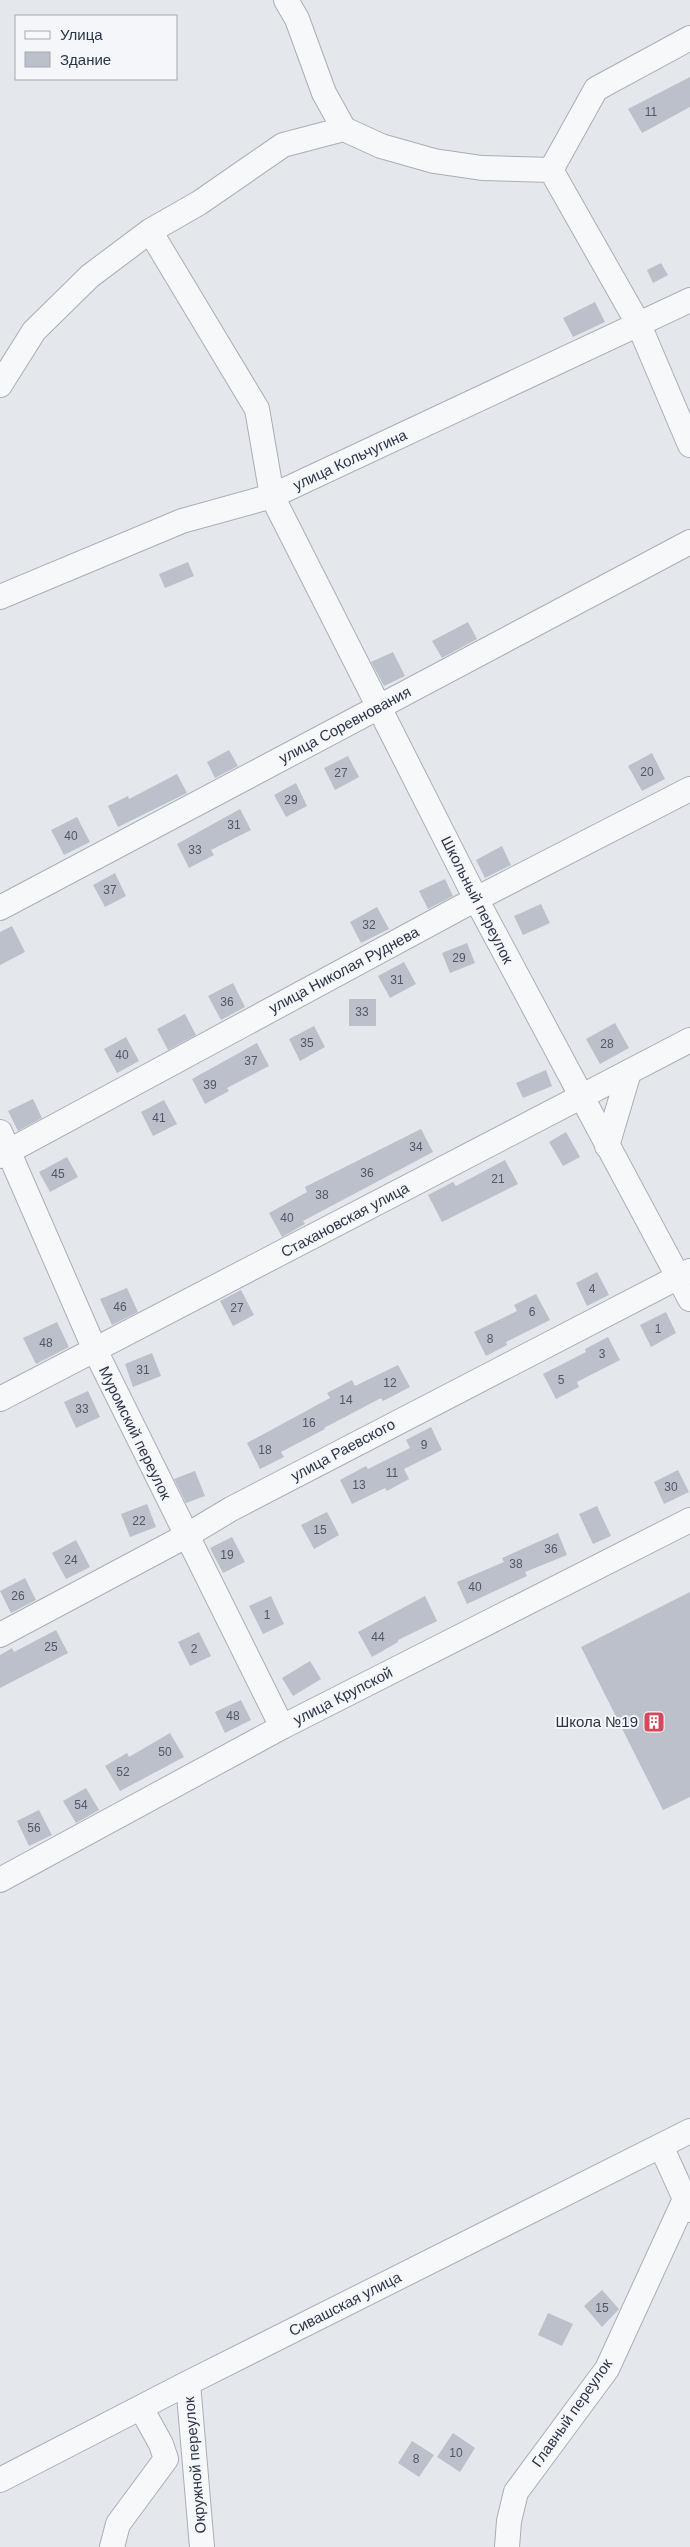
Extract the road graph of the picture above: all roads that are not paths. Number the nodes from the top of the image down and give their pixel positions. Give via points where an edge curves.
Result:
1 (286, 0) edge
2 (690, 38) edge
3 (344, 129) junction
4 (551, 170) junction
5 (150, 231) junction
6 (690, 300) edge
7 (639, 326) junction
8 (0, 385) edge
9 (690, 445) edge
10 (272, 496) junction
11 (690, 542) edge
12 (0, 596) edge
13 (377, 707) junction
14 (690, 789) edge
15 (476, 899) junction
16 (0, 908) edge
17 (690, 1040) edge
18 (629, 1072) junction
19 (580, 1097) junction
20 (608, 1146) junction
21 (3, 1147) edge
22 (684, 1274) edge
23 (690, 1299) edge
24 (95, 1350) junction
25 (0, 1400) edge
26 (690, 1520) edge
27 (186, 1536) junction
28 (0, 1635) edge
29 (282, 1727) junction
30 (0, 1880) edge
31 (690, 2131) edge
32 (661, 2146) junction
33 (688, 2204) edge
34 (188, 2383) junction
35 (141, 2408) junction
36 (0, 2480) edge
37 (112, 2547) edge
38 (202, 2547) edge
39 (507, 2547) edge

1 - 3 street via 297,19 324,93
2 - 4 street via 596,89
3 - 4 street via 381,146 434,161 482,168
3 - 5 street via 283,145 199,203
4 - 7 street
5 - 8 street via 90,276 34,331
5 - 10 street, Школьный переулок via 257,409
6 - 7 street, улица Кольчугина
7 - 9 street
7 - 10 street, улица Кольчугина
10 - 12 street, улица Кольчугина via 182,521
10 - 13 street, Школьный переулок
11 - 13 street, улица Соревнования
13 - 15 street, Школьный переулок
13 - 16 street, улица Соревнования
14 - 15 street, улица Николая Руднева
15 - 19 street, Школьный переулок
15 - 21 street, улица Николая Руднева
17 - 18 street, Стахановская улица
18 - 19 street, Стахановская улица
18 - 20 street
19 - 20 street, Школьный переулок
19 - 24 street, Стахановская улица
20 - 22 street, Школьный переулок
21 - 24 street, Муромский переулок
22 - 23 street, Школьный переулок
22 - 27 street, улица Раевского via 231,1509
24 - 25 street, Стахановская улица
24 - 27 street, Муромский переулок
26 - 29 street, улица Крупской
27 - 28 street, улица Раевского
27 - 29 street, Муромский переулок
29 - 30 street, улица Крупской
31 - 32 street, Сивашская улица
32 - 33 street
32 - 34 street, Сивашская улица
33 - 39 street, Главный переулок via 607,2368 516,2492
34 - 35 street, Сивашская улица
34 - 38 street, Окружной переулок
35 - 36 street, Сивашская улица
35 - 37 street via 166,2459 118,2524

